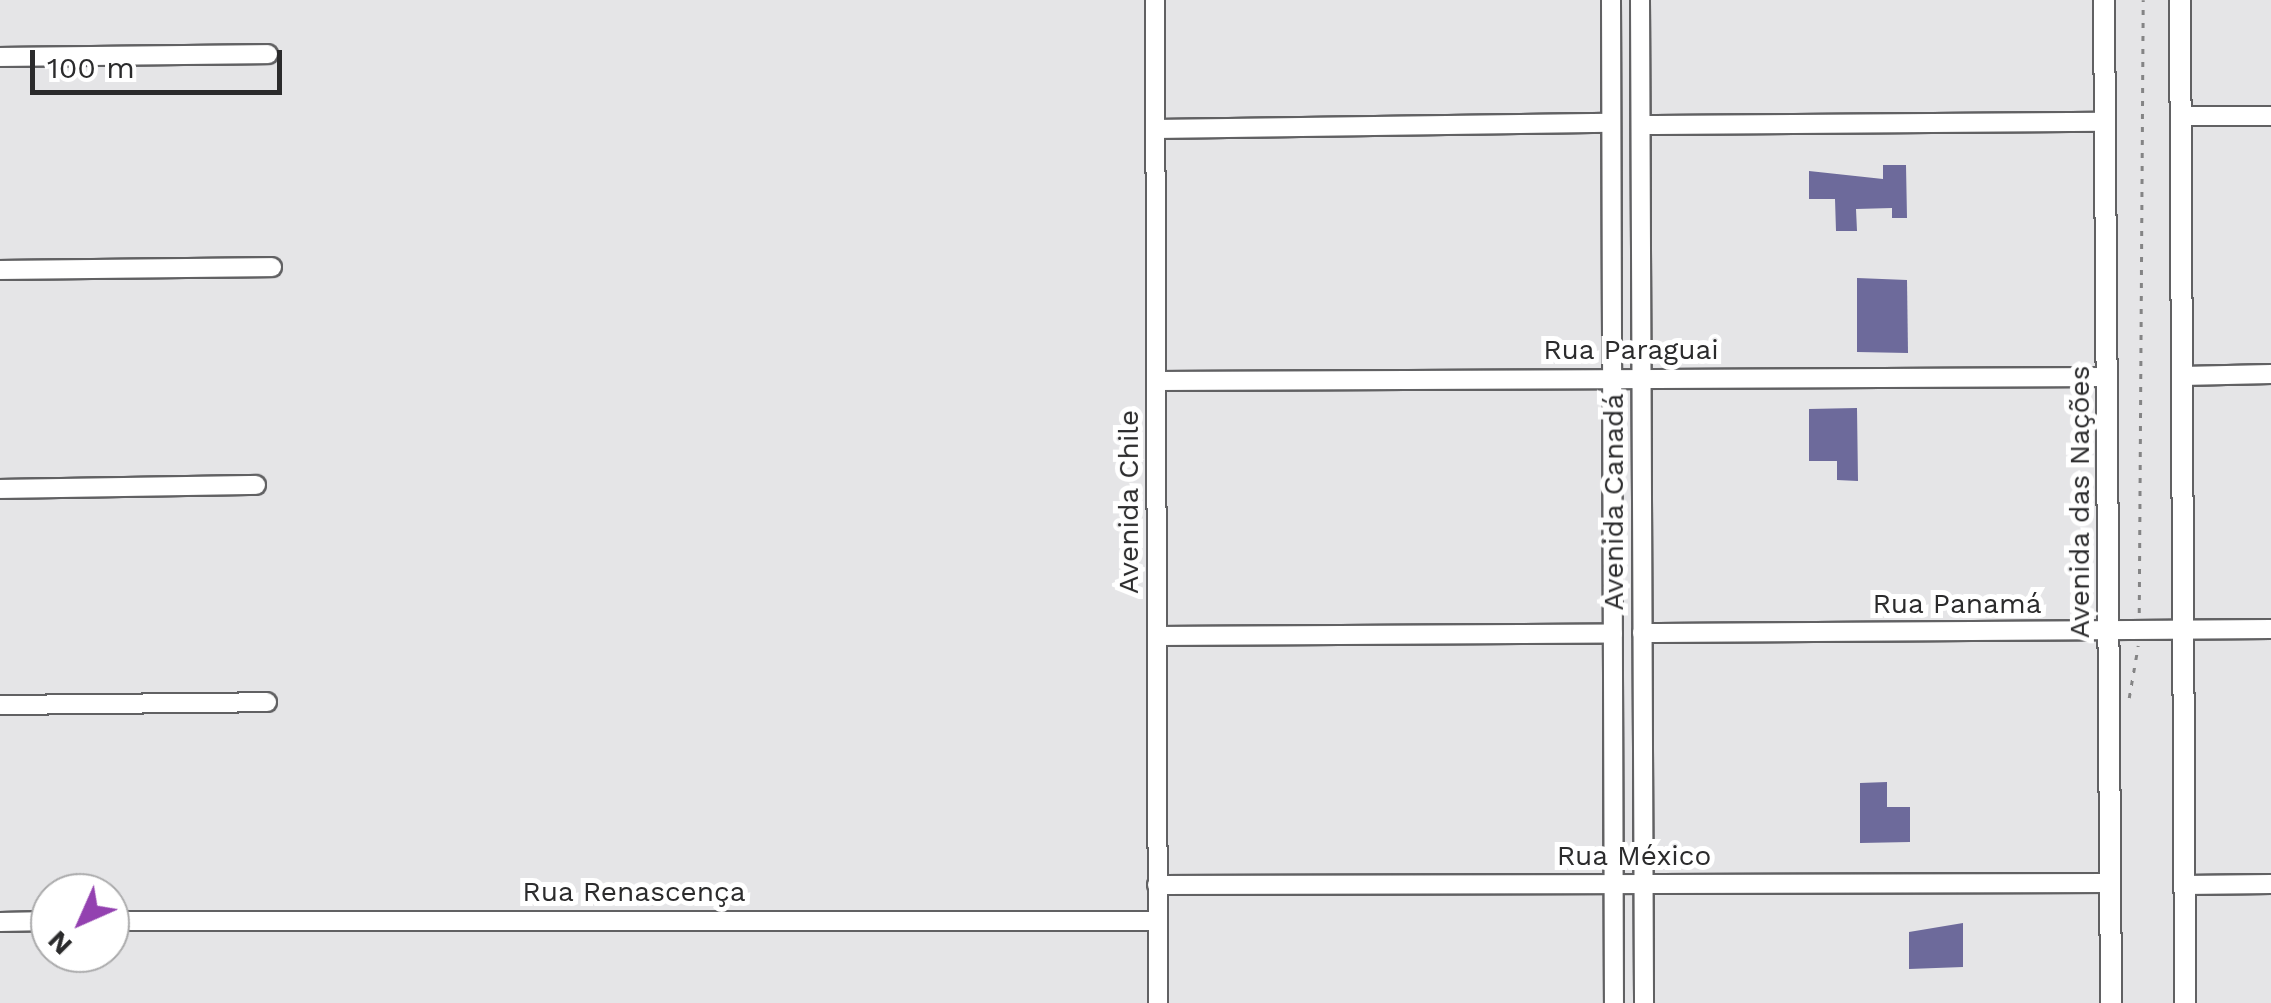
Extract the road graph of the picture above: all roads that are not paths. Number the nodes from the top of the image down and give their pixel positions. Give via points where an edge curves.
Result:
1 (1155, 0) edge
2 (1611, 0) edge
3 (1640, 0) edge
4 (2104, 0) edge
5 (2180, 0) edge
6 (268, 54) dead end
7 (0, 57) edge
8 (2181, 116) junction
9 (2271, 116) edge
10 (2105, 122) junction
11 (1612, 124) junction
12 (1641, 125) junction
13 (1156, 129) junction
14 (272, 267) dead end
15 (0, 270) edge
16 (2271, 374) edge
17 (2182, 376) junction
18 (2107, 377) junction
19 (1612, 378) junction
20 (1642, 378) junction
21 (1156, 382) junction
22 (256, 485) dead end
23 (0, 488) edge
24 (2183, 630) junction
25 (2271, 630) edge
26 (2108, 631) junction
27 (1642, 633) junction
28 (1613, 634) junction
29 (1157, 636) junction
30 (267, 702) dead end
31 (0, 704) edge
32 (2110, 883) junction
33 (1157, 884) junction
34 (1614, 884) junction
35 (1643, 884) junction
36 (2271, 884) edge
37 (2184, 885) junction
38 (1157, 920) junction
39 (130, 921) edge
40 (0, 922) edge
41 (30, 922) edge
42 (1158, 1003) edge
43 (1614, 1003) edge
44 (1644, 1003) edge
45 (2111, 1003) edge
46 (2185, 1003) edge

1 - 13 street, Avenida Chile
2 - 11 street, Avenida Canadá
3 - 12 street, Avenida Canadá
4 - 10 main road, Avenida das Nações
5 - 8 main road
6 - 7 street
8 - 9 street
8 - 17 main road
10 - 12 street
10 - 18 main road, Avenida das Nações
11 - 13 street
11 - 19 street, Avenida Canadá
12 - 20 street, Avenida Canadá
13 - 21 street, Avenida Chile
14 - 15 street
16 - 17 street
17 - 24 main road
18 - 20 street, Rua Paraguai
18 - 26 main road, Avenida das Nações
19 - 20 street, Rua Paraguai
19 - 21 street, Rua Paraguai
19 - 28 street, Avenida Canadá
20 - 27 street, Avenida Canadá
21 - 29 street, Avenida Chile
22 - 23 street
24 - 25 street, Rua Panamá
24 - 26 street, Rua Panamá
24 - 37 main road
26 - 27 street, Rua Panamá
26 - 32 main road, Avenida das Nações
27 - 35 street, Avenida Canadá
28 - 29 street
28 - 34 street, Avenida Canadá
29 - 33 street, Avenida Chile
30 - 31 street
32 - 35 street, Rua México
32 - 45 main road, Avenida das Nações
33 - 34 street, Rua México
33 - 38 street, Avenida Chile
34 - 35 street, Rua México
34 - 43 street, Avenida Canadá
35 - 44 street, Avenida Canadá
36 - 37 street
37 - 46 main road
38 - 39 street, Rua Renascença
38 - 42 street, Avenida Chile
40 - 41 street

